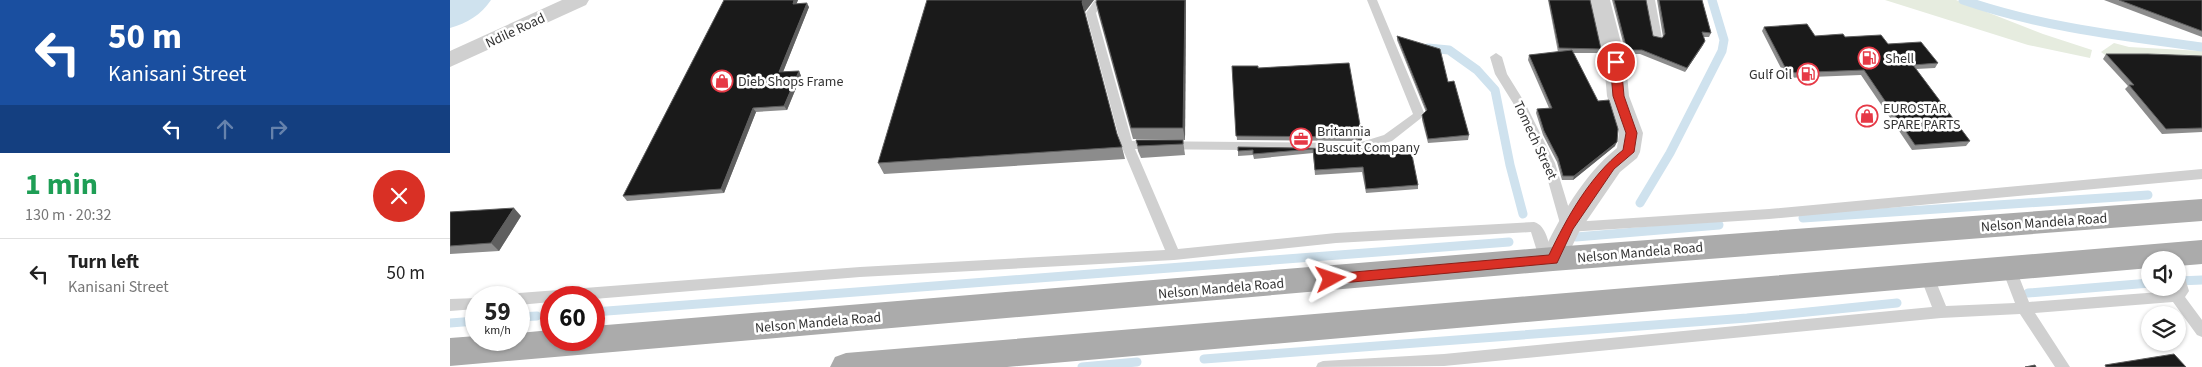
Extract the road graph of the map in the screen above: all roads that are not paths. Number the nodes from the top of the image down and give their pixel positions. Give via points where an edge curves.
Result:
1 (580, 0) edge
2 (1100, 0) edge
3 (1372, 0) edge
4 (1600, 0) edge
5 (1650, 0) edge
6 (1658, 38) edge
7 (1496, 57) dead end
8 (450, 60) edge
9 (1127, 146) junction
10 (2202, 174) edge
11 (2202, 210) edge
12 (1568, 227) junction
13 (2202, 252) edge
14 (1174, 255) junction
15 (2186, 258) edge
16 (1549, 260) junction
17 (2141, 264) edge
18 (2009, 269) junction
19 (1927, 276) junction
20 (2176, 296) joint
21 (530, 298) edge
22 (465, 304) edge
23 (450, 305) edge
24 (2024, 308) junction
25 (1941, 312) junction
26 (2202, 331) edge
27 (450, 352) edge
28 (846, 367) edge
29 (1323, 367) edge
30 (2063, 367) edge

1 - 8 street, Ndile Road
2 - 9 lane via 1091,13
3 - 9 lane via 1419,115 1388,138 1358,147
4 - 12 street via 1616,62 1618,96 1631,133 1628,152 1610,166
5 - 6 lane
7 - 12 lane, Tomech Street via 1501,74 1549,164
9 - 14 lane
10 - 12 lane via 1769,214
11 - 16 main road, Nelson Mandela Road
12 - 16 street
13 - 15 main road
14 - 16 lane via 1336,238 1534,227
14 - 21 lane via 860,272
16 - 27 main road, Nelson Mandela Road
17 - 18 main road
18 - 19 main road
18 - 24 lane
19 - 25 lane
19 - 28 main road
20 - 24 lane
20 - 26 lane
22 - 23 lane
24 - 25 lane
24 - 30 lane
25 - 29 lane via 1454,360

